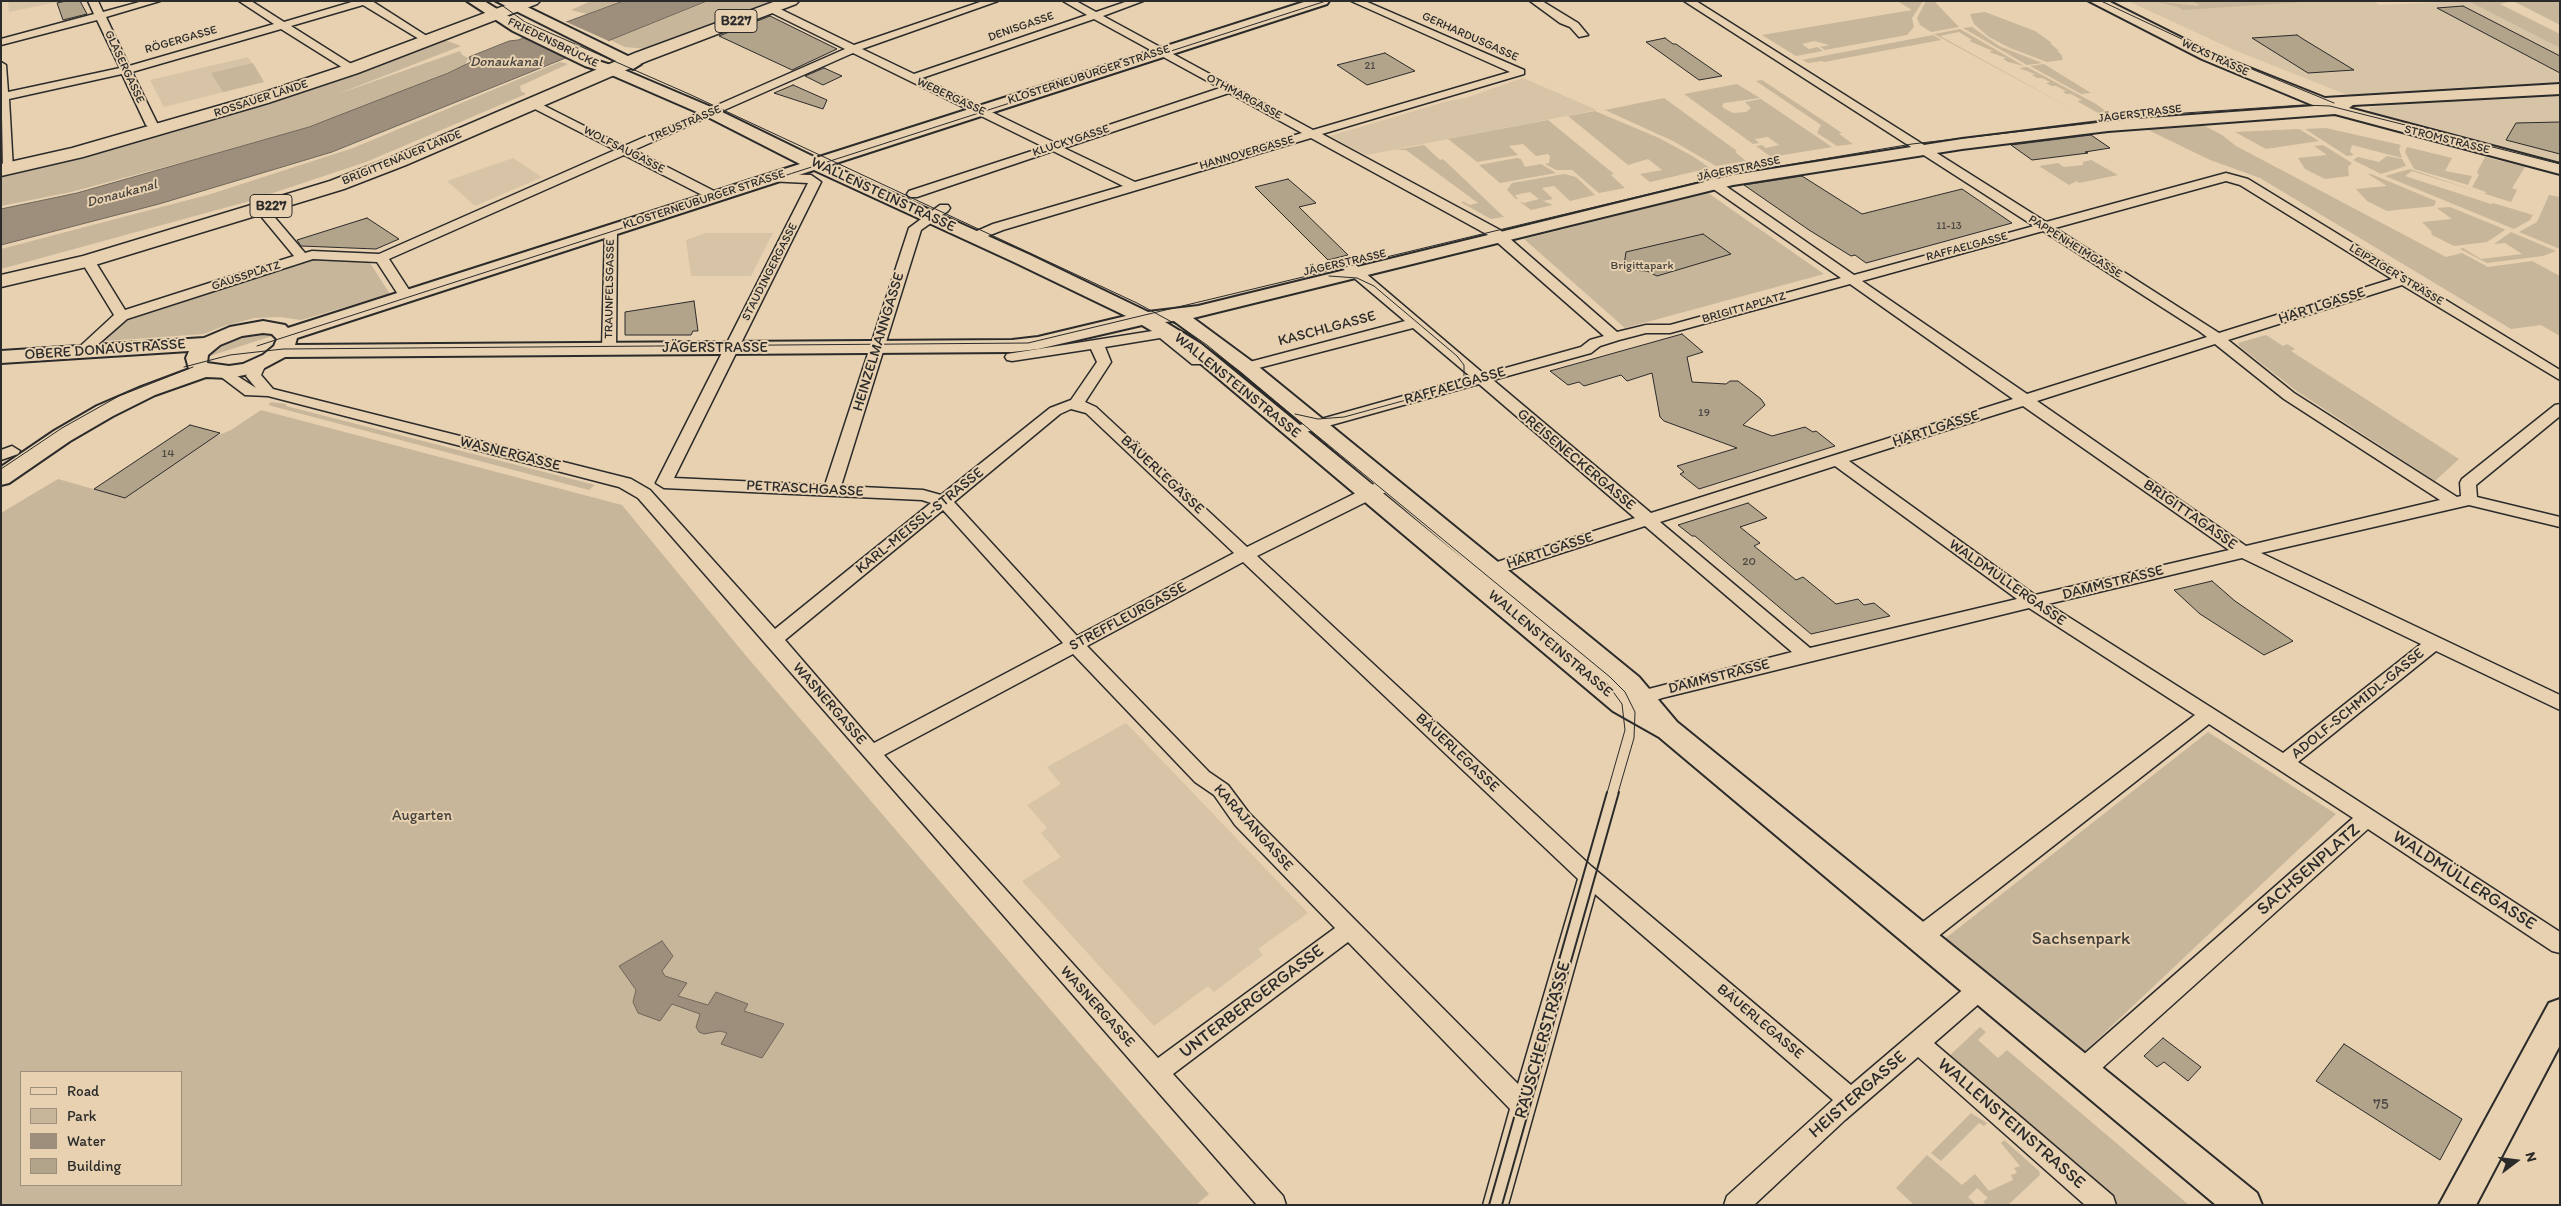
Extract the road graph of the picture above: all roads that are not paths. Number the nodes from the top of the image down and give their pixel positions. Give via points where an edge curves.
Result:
1 (93, 1) edge
2 (155, 1) edge
3 (244, 1) edge
4 (474, 1) edge
5 (532, 1) edge
6 (791, 1) edge
7 (993, 1) edge
8 (1068, 1) edge
9 (1138, 1) edge
10 (1322, 1) edge
11 (1356, 1) edge
12 (1535, 1) edge
13 (1689, 1) edge
14 (2096, 1) edge
15 (2110, 1) edge
16 (365, 2) edge
17 (504, 8) edge
18 (770, 8) junction
19 (1094, 15) junction
20 (100, 16) junction
21 (283, 26) junction
22 (1582, 35) dead end
23 (428, 40) junction
24 (1, 42) edge
25 (853, 49) junction
26 (1161, 52) junction
27 (612, 61) junction
28 (630, 62) junction
29 (1, 65) edge
30 (352, 69) junction
31 (126, 70) junction
32 (1520, 72) joint
33 (913, 78) junction
34 (1229, 89) junction
35 (2560, 89) edge
36 (2, 97) edge
37 (2317, 102) junction
38 (533, 104) junction
39 (2342, 106) junction
40 (719, 110) junction
41 (980, 110) junction
42 (158, 130) junction
43 (1312, 134) junction
44 (1916, 145) junction
45 (1055, 147) junction
46 (624, 150) junction
47 (836, 158) junction
48 (2560, 162) edge
49 (814, 164) junction
50 (4, 169) edge
51 (2560, 169) edge
52 (2230, 177) joint
53 (771, 178) junction
54 (1709, 180) junction
55 (1133, 186) junction
56 (913, 194) junction
57 (714, 196) junction
58 (261, 209) junction
59 (937, 213) junction
60 (2041, 227) junction
61 (611, 230) junction
62 (1494, 233) junction
63 (982, 234) junction
64 (302, 258) junction
65 (381, 258) junction
66 (88, 261) junction
67 (1351, 268) junction
68 (1849, 279) junction
69 (2402, 280) junction
70 (1, 281) edge
71 (406, 296) junction
72 (122, 316) junction
73 (1415, 323) junction
74 (1154, 324) junction
75 (1614, 337) junction
76 (2219, 340) junction
77 (284, 343) junction
78 (1097, 345) junction
79 (732, 348) junction
80 (877, 348) junction
81 (609, 349) junction
82 (82, 351) junction
83 (1, 357) edge
84 (1012, 357) dead end
85 (208, 361) junction
86 (1197, 361) dead end
87 (259, 364) junction
88 (1247, 367) junction
89 (2560, 376) edge
90 (1479, 378) junction
91 (268, 392) junction
92 (2026, 400) junction
93 (1073, 404) junction
94 (2560, 408) edge
95 (1304, 428) junction
96 (5, 455) edge
97 (1837, 460) junction
98 (1, 478) edge
99 (664, 483) joint
100 (1379, 489) junction
101 (832, 490) junction
102 (2462, 501) junction
103 (945, 502) junction
104 (1648, 520) junction
105 (2560, 522) edge
106 (2244, 552) junction
107 (1244, 555) junction
108 (1492, 570) junction
109 (1469, 577) junction
110 (2032, 602) junction
111 (773, 640) junction
112 (2433, 644) junction
113 (1075, 645) junction
114 (1807, 655) junction
115 (2560, 703) edge
116 (1638, 704) junction
117 (2208, 715) junction
118 (870, 753) junction
119 (2284, 763) junction
120 (2367, 818) junction
121 (1589, 876) junction
122 (1348, 930) junction
123 (1919, 938) junction
124 (2560, 944) edge
125 (1980, 988) junction
126 (2560, 1013) edge
127 (1918, 1043) junction
128 (2082, 1071) junction
129 (1156, 1073) junction
130 (1852, 1101) junction
131 (1524, 1107) junction
132 (1274, 1205) edge
133 (1495, 1205) edge
134 (1736, 1205) edge
135 (2104, 1205) edge
136 (2244, 1205) edge
137 (2457, 1205) edge

1 - 20 street, GLASERGASSE
2 - 20 street
3 - 21 street
4 - 17 main road
5 - 17 main road, ROSSAUER LÄNDE
6 - 18 main road, BRIGITTENAUER LÄNDE / B227
7 - 25 street, TREUSTRASSE
8 - 19 street, OTHMARGASSE
9 - 19 street, DENISGASSE
10 - 26 main road, KLOSTERNEUBURGER STRASSE
11 - 32 street, GERHARDUSGASSE
12 - 22 street via 1574,25
13 - 44 street, PAPPENHEIMGASSE
14 - 37 main road, WEXSTRASSE via 2207,56
15 - 39 main road, WEXSTRASSE
16 - 21 street, RÖGERGASSE
16 - 23 street
17 - 23 main road, ROSSAUER LÄNDE
17 - 27 main road, FRIEDENSBRÜCKE via 541,19
17 - 27 main road, FRIEDENSBRÜCKE via 518,28 590,63
18 - 25 street, WEBERGASSE
18 - 28 main road, BRIGITTENAUER LÄNDE / B227
19 - 26 street, OTHMARGASSE
19 - 33 street, DENISGASSE
20 - 24 street
20 - 31 street, GLASERGASSE
21 - 30 street
21 - 31 street, RÖGERGASSE
23 - 30 main road, ROSSAUER LÄNDE
25 - 33 street, WEBERGASSE
25 - 40 street, TREUSTRASSE
26 - 34 street, OTHMARGASSE
26 - 41 main road, KLOSTERNEUBURGER STRASSE
27 - 28 main road, BRIGITTENAUER LÄNDE / B227
27 - 38 main road, BRIGITTENAUER LÄNDE / B227
27 - 40 main road, WALLENSTEINSTRASSE
28 - 40 main road, WALLENSTEINSTRASSE
29 - 36 street
30 - 42 main road, ROSSAUER LÄNDE
31 - 36 street, RÖGERGASSE
31 - 42 street, GLASERGASSE
32 - 43 street, HANNOVERGASSE
33 - 41 street, WEBERGASSE
34 - 43 street, OTHMARGASSE
34 - 45 street, KLUCKYGASSE
35 - 39 main road, JÄGERSTRASSE
36 - 50 street
37 - 39 main road, WEXSTRASSE
37 - 44 main road, JÄGERSTRASSE via 2136,112
38 - 46 street, WOLFSAUGASSE
38 - 58 main road, BRIGITTENAUER LÄNDE / B227 via 367,174
39 - 44 main road, JÄGERSTRASSE
39 - 48 main road, STROMSTRASSE
39 - 51 main road, STROMSTRASSE via 2376,121
40 - 46 street, TREUSTRASSE
40 - 47 main road, WALLENSTEINSTRASSE
40 - 49 main road, WALLENSTEINSTRASSE
41 - 45 street, WEBERGASSE
41 - 47 main road, KLOSTERNEUBURGER STRASSE
42 - 50 main road, ROSSAUER LÄNDE
43 - 55 street, HANNOVERGASSE
43 - 62 street, OTHMARGASSE
44 - 54 main road, JÄGERSTRASSE via 1740,167
44 - 60 street, PAPPENHEIMGASSE
45 - 55 street, WEBERGASSE
45 - 56 street, KLUCKYGASSE
46 - 57 street, WOLFSAUGASSE
46 - 65 street, TREUSTRASSE
47 - 49 main road, KLOSTERNEUBURGER STRASSE
47 - 56 main road, WALLENSTEINSTRASSE
49 - 53 main road, KLOSTERNEUBURGER STRASSE
49 - 59 main road, WALLENSTEINSTRASSE
52 - 60 street, RAFFAELGASSE
52 - 69 street, LEIPZIGER STRASSE via 2244,182
53 - 57 main road, KLOSTERNEUBURGER STRASSE
53 - 79 street, STAUDINGERGASSE via 811,179 814,182
54 - 62 main road, JÄGERSTRASSE
54 - 68 street
55 - 63 street, HANNOVERGASSE
56 - 59 main road, WALLENSTEINSTRASSE
57 - 61 main road, KLOSTERNEUBURGER STRASSE
58 - 64 street
58 - 66 main road, BRIGITTENAUER LÄNDE / B227
59 - 63 main road, WALLENSTEINSTRASSE
59 - 80 street, HEINZELMANNGASSE via 915,228
60 - 68 street, RAFFAELGASSE
60 - 76 street, PAPPENHEIMGASSE
61 - 71 main road, KLOSTERNEUBURGER STRASSE
61 - 81 street, TRAUNFELSGASSE
62 - 67 main road, JÄGERSTRASSE
62 - 75 street
63 - 74 main road, WALLENSTEINSTRASSE
64 - 65 street, GAUSSPLATZ via 312,255
64 - 72 street, GAUSSPLATZ
65 - 71 street
66 - 70 main road, BRIGITTENAUER LÄNDE / B227
66 - 72 street
67 - 73 street, GREISENECKERGASSE
67 - 74 main road, JÄGERSTRASSE
68 - 75 street, BRIGITTAPLATZ via 1670,329 1646,329
68 - 92 street, BRIGITTAGASSE
69 - 76 street, HARTLGASSE
69 - 89 street, LEIPZIGER STRASSE
71 - 77 main road, KLOSTERNEUBURGER STRASSE
72 - 82 street, GAUSSPLATZ
73 - 88 street, KASCHLGASSE
73 - 90 street, GREISENECKERGASSE
74 - 78 street
74 - 80 main road, JÄGERSTRASSE via 1038,344
74 - 86 street
74 - 88 main road, WALLENSTEINSTRASSE
74 - 95 main road, WALLENSTEINSTRASSE via 1194,348
75 - 90 street, RAFFAELGASSE via 1595,343 1586,350
76 - 92 street, HARTLGASSE
76 - 102 street, PAPPENHEIMGASSE via 2289,396
77 - 81 main road, JÄGERSTRASSE
77 - 85 main road via 278,329 257,327 231,333
77 - 87 main road
78 - 84 street
78 - 93 street via 1104,362
79 - 80 main road, JÄGERSTRASSE
79 - 81 main road, JÄGERSTRASSE
79 - 99 street, STAUDINGERGASSE
80 - 101 street, HEINZELMANNGASSE
82 - 83 main road, OBERE DONAUSTRASSE
82 - 85 main road, OBERE DONAUSTRASSE
85 - 87 main road
85 - 91 street, WASNERGASSE via 250,392
85 - 96 main road via 128,384 58,421
85 - 98 main road via 105,411
87 - 91 street via 253,376
88 - 95 main road, WALLENSTEINSTRASSE
90 - 95 street, RAFFAELGASSE
90 - 104 street, GREISENECKERGASSE
91 - 111 street, WASNERGASSE via 625,483 644,494
92 - 97 street, HARTLGASSE
92 - 106 street, BRIGITTAGASSE
93 - 103 street, KARL-MEISSL-STRASSE via 1055,411
93 - 107 street, BÄUERLEGASSE via 1091,410 1234,541
94 - 102 street via 2468,483
95 - 100 main road, WALLENSTEINSTRASSE
97 - 104 street, HARTLGASSE
97 - 110 street, WALDMÜLLERGASSE
99 - 101 street, PETRASCHGASSE
100 - 107 street, STREFFLEURGASSE
100 - 108 main road, WALLENSTEINSTRASSE
100 - 109 main road, WALLENSTEINSTRASSE
101 - 103 street, PETRASCHGASSE via 923,495
102 - 105 street, PAPPENHEIMGASSE
102 - 106 street, DAMMSTRASSE
103 - 111 street, KARL-MEISSL-STRASSE
103 - 113 street, KARAJANGASSE
104 - 108 street, HARTLGASSE
104 - 114 street, GREISENECKERGASSE
106 - 110 street, DAMMSTRASSE
106 - 112 street, BRIGITTAGASSE
107 - 113 street, STREFFLEURGASSE
107 - 121 street, BÄUERLEGASSE
108 - 109 street, HARTLGASSE
108 - 116 main road, WALLENSTEINSTRASSE
109 - 116 main road, WALLENSTEINSTRASSE
110 - 114 street, DAMMSTRASSE
110 - 117 street, WALDMÜLLERGASSE
111 - 118 street, WASNERGASSE
112 - 115 street, BRIGITTAGASSE
112 - 119 street, ADOLF-SCHMIDL-GASSE
113 - 118 street, STREFFLEURGASSE
113 - 122 street, KARAJANGASSE via 1202,777 1221,790 1234,810
114 - 116 street, DAMMSTRASSE
116 - 123 main road, WALLENSTEINSTRASSE
117 - 119 street, SACHSENPLATZ
117 - 123 street
118 - 129 street, WASNERGASSE
119 - 120 street, SACHSENPLATZ
120 - 124 street, WALDMÜLLERGASSE
120 - 128 street, SACHSENPLATZ
121 - 130 street, BÄUERLEGASSE
121 - 131 street, RAUSCHERSTRASSE
122 - 129 street, UNTERBERGERGASSE
122 - 131 street, KARAJANGASSE
123 - 125 main road
125 - 127 street, HEISTERGASSE
125 - 128 main road
126 - 137 main road
127 - 130 street, HEISTERGASSE
127 - 135 street, WALLENSTEINSTRASSE
128 - 136 main road
129 - 132 street, WASNERGASSE
130 - 134 street, HEISTERGASSE
131 - 133 street, RAUSCHERSTRASSE

